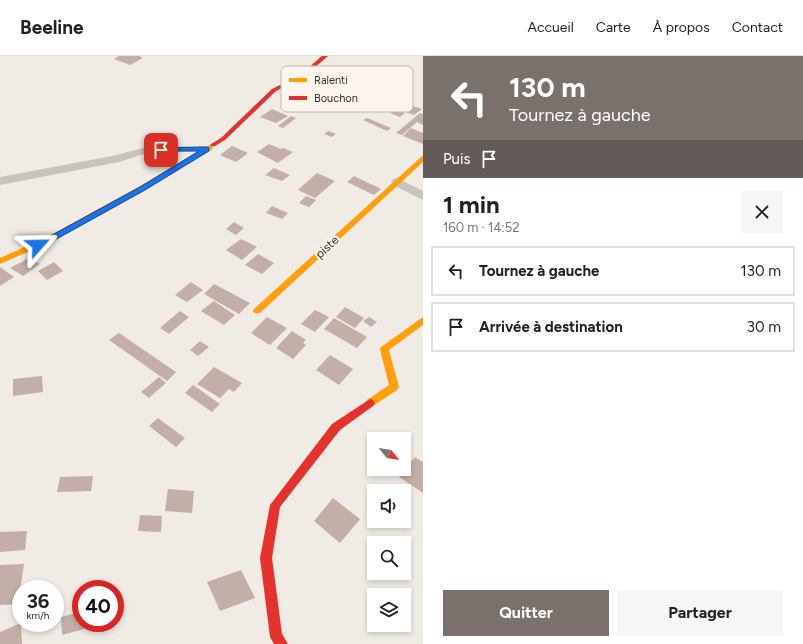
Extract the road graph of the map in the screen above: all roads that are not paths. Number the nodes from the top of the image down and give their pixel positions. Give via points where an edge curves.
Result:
1 (325, 56) edge
2 (314, 66) edge
3 (281, 86) edge
4 (207, 149) junction
5 (423, 158) edge
6 (0, 181) edge
7 (397, 182) junction
8 (423, 196) edge
9 (0, 261) edge
10 (257, 311) dead end
11 (423, 320) edge
12 (282, 644) edge

1 - 2 street
3 - 4 street via 274,90 223,139
4 - 6 street via 146,150 119,158
4 - 9 street via 50,239
5 - 7 street, piste
7 - 8 street
7 - 10 street, piste
11 - 12 street via 384,348 394,387 336,427 275,505 266,558 276,637

